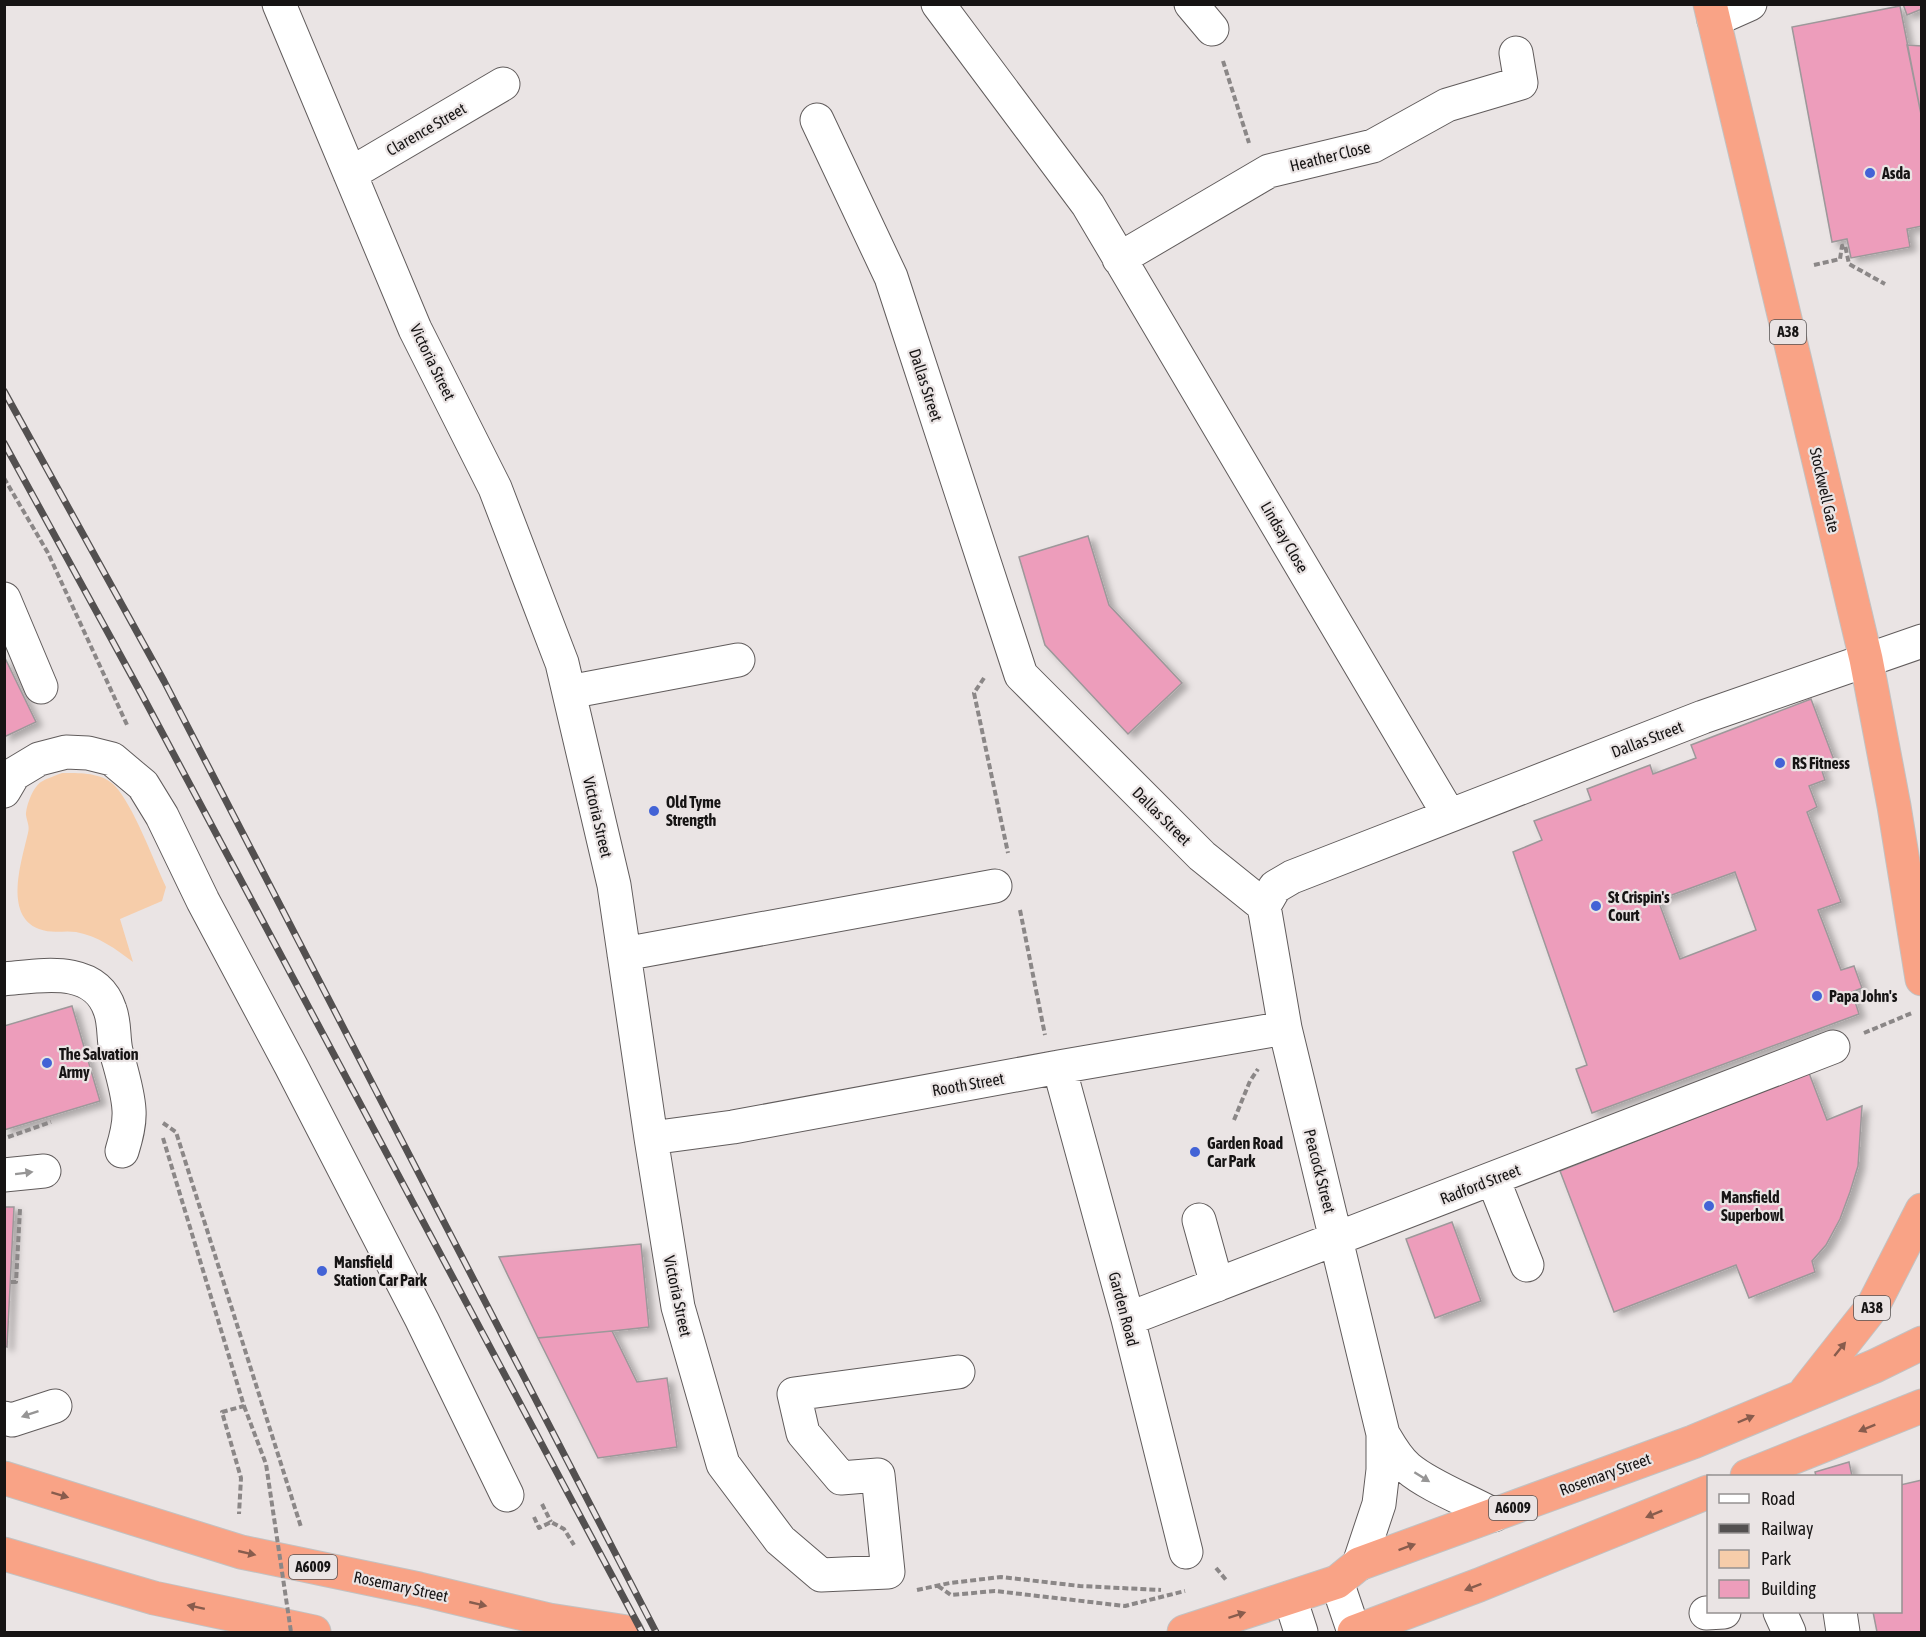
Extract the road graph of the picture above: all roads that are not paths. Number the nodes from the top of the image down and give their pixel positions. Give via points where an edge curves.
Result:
1 (279, 4) edge
2 (938, 4) edge
3 (1191, 4) edge
4 (1750, 4) edge
5 (1712, 13) edge
6 (1212, 29) road end
7 (1516, 53) dead end
8 (503, 84) dead end
9 (817, 120) dead end
10 (350, 174) junction
11 (1119, 259) junction
12 (4, 599) edge
13 (1922, 641) edge
14 (1866, 659) junction
15 (738, 660) dead end
16 (41, 687) dead end
17 (569, 692) junction
18 (4, 792) edge
19 (1449, 815) junction
20 (1007, 883) road end
21 (1264, 906) junction
22 (624, 954) junction
23 (4, 979) edge
24 (1922, 979) edge
25 (1285, 1028) junction
26 (1833, 1047) road end
27 (1056, 1068) junction
28 (651, 1138) junction
29 (122, 1151) dead end
30 (44, 1171) dead end
31 (1493, 1179) junction
32 (12, 1188) edge
33 (1922, 1210) edge
34 (1199, 1221) dead end
35 (1336, 1237) junction
36 (1527, 1265) dead end
37 (1216, 1285) junction
38 (1128, 1319) junction
39 (1922, 1343) edge
40 (958, 1372) dead end
41 (1803, 1395) junction
42 (55, 1406) dead end
43 (1922, 1406) edge
44 (4, 1418) edge
45 (1383, 1434) junction
46 (1750, 1475) edge
47 (4, 1478) edge
48 (1707, 1492) edge
49 (507, 1495) dead end
50 (1494, 1515) junction
51 (1186, 1552) dead end
52 (4, 1554) edge
53 (1348, 1573) junction
54 (1290, 1598) junction
55 (1781, 1613) edge
56 (1840, 1613) edge
57 (315, 1632) edge
58 (627, 1632) edge
59 (1184, 1632) edge
60 (1301, 1632) edge
61 (1354, 1632) edge
62 (1789, 1632) edge
63 (1843, 1632) edge

1 - 10 street, Victoria Street
2 - 11 street, Lindsay Close via 1088,206
3 - 6 street
4 - 5 street
5 - 14 highway, Stockwell Gate / A38
7 - 11 street, Heather Close via 1521,83 1447,105 1373,146 1269,171
8 - 10 street, Clarence Street
9 - 21 street, Dallas Street via 891,277 1021,675 1202,856
10 - 17 street, Victoria Street via 416,329 495,488 562,663
11 - 19 street, Lindsay Close
12 - 16 street
13 - 14 street, Dallas Street
14 - 19 street, Dallas Street
14 - 24 highway, Stockwell Gate / A38
15 - 17 street
17 - 22 street, Victoria Street via 614,885
18 - 49 street via 14,774 39,759 66,752 112,759 143,786 422,1320
19 - 21 street, Dallas Street via 1292,877 1275,887
20 - 22 street
21 - 25 street, Peacock Street
22 - 28 street, Victoria Street
23 - 29 street via 54,974 78,978 99,990 110,1010 129,1110
25 - 27 street, Rooth Street
25 - 35 street, Peacock Street
26 - 31 street, Radford Street
27 - 28 street, Rooth Street via 733,1127
27 - 38 street, Garden Road
28 - 40 street, Victoria Street via 678,1307 723,1464 780,1540 821,1575 888,1572 878,1475 841,1478 803,1433 794,1394
32 -> 30 street
31 - 35 street, Radford Street
31 - 36 street
41 -> 33 highway, A38 via 1873,1306
34 - 37 street
35 - 37 street, Radford Street
35 - 45 street, Peacock Street
37 - 38 street, Radford Street
38 - 51 street, Garden Road
39 - 41 highway, Rosemary Street / A6009
50 -> 41 highway, Rosemary Street / A6009 via 1693,1442
42 -> 44 street via 12,1420
43 -> 46 highway
45 -> 50 street, Peacock Street via 1407,1468
45 - 53 street, Peacock Street via 1379,1504
47 -> 58 highway, Rosemary Street / A6009 via 241,1552 549,1620
48 -> 61 highway
53 -> 50 highway, Rosemary Street / A6009
57 -> 52 highway via 154,1598
53 - 54 highway, Rosemary Street / A6009
53 - 61 street
59 -> 54 highway, Rosemary Street / A6009
54 - 60 street
55 - 62 street
56 - 63 street

